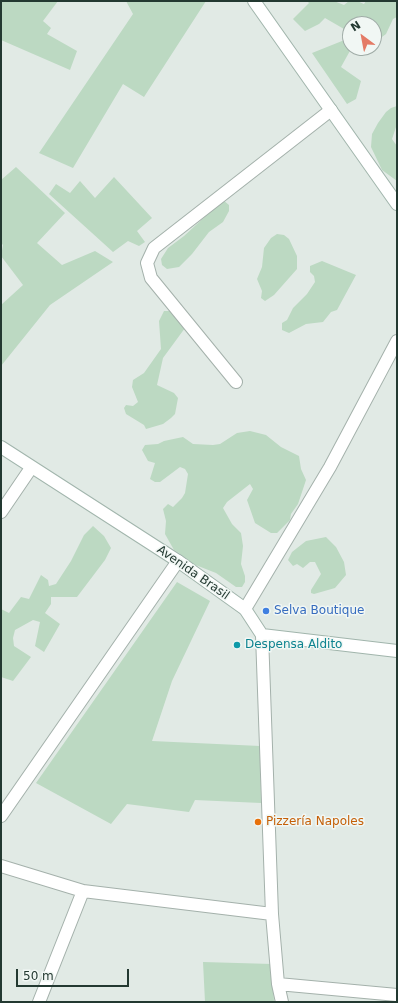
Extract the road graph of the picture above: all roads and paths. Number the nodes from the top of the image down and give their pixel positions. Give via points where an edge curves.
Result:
1 (254, 1) edge
2 (331, 110) junction
3 (397, 204) edge
4 (397, 341) edge
5 (236, 382) dead end
6 (1, 447) edge
7 (31, 468) junction
8 (1, 512) edge
9 (178, 561) junction
10 (245, 609) junction
11 (262, 635) junction
12 (397, 652) edge
13 (1, 816) edge
14 (1, 866) edge
15 (82, 891) junction
16 (272, 914) junction
17 (278, 984) junction
18 (397, 995) edge
19 (40, 1002) edge
20 (282, 1002) edge

1 - 2 street
2 - 3 street
2 - 5 street via 154,248 147,263 151,278
4 - 10 street via 330,467
6 - 7 street, Avenida Brasil
7 - 8 street
7 - 9 street, Avenida Brasil
9 - 10 street, Avenida Brasil
9 - 13 street
10 - 11 street, Avenida Brasil
11 - 12 street
11 - 16 street
14 - 15 street
15 - 16 street
15 - 19 street
16 - 17 street
17 - 18 street
17 - 20 street

